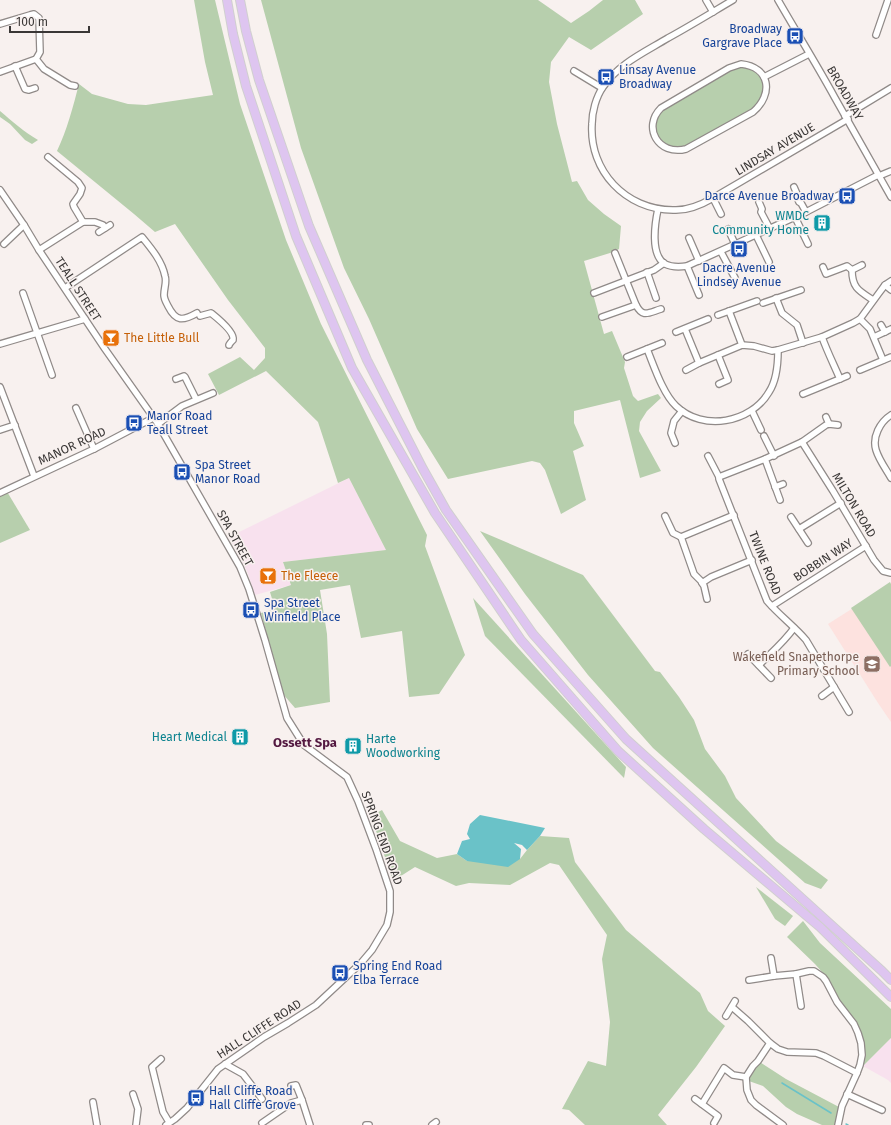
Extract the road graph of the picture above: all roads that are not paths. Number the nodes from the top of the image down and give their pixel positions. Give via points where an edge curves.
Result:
1 (226, 0) edge
2 (242, 0) edge
3 (706, 0) edge
4 (733, 0) edge
5 (778, 0) edge
6 (888, 0) edge
7 (713, 12) junction
8 (0, 24) edge
9 (876, 35) dead end
10 (809, 54) junction
11 (36, 59) junction
12 (15, 66) junction
13 (574, 71) dead end
14 (0, 72) edge
15 (764, 77) junction
16 (75, 86) dead end
17 (35, 88) dead end
18 (602, 88) junction
19 (891, 88) edge
20 (846, 118) junction
21 (48, 157) dead end
22 (58, 157) dead end
23 (54, 162) junction
24 (891, 171) edge
25 (879, 176) junction
26 (794, 188) dead end
27 (0, 190) edge
28 (891, 197) edge
29 (713, 198) junction
30 (758, 202) dead end
31 (658, 209) junction
32 (806, 212) junction
33 (721, 214) dead end
34 (795, 217) junction
35 (83, 222) junction
36 (24, 225) junction
37 (110, 225) dead end
38 (105, 228) junction
39 (728, 229) dead end
40 (770, 229) junction
41 (99, 232) dead end
42 (756, 235) junction
43 (5, 240) dead end
44 (688, 242) dead end
45 (735, 244) junction
46 (808, 244) dead end
47 (39, 250) junction
48 (721, 252) junction
49 (615, 253) dead end
50 (700, 261) junction
51 (769, 262) dead end
52 (664, 264) junction
53 (862, 265) dead end
54 (687, 266) junction
55 (823, 267) dead end
56 (852, 270) junction
57 (648, 272) junction
58 (735, 278) dead end
59 (626, 280) junction
60 (891, 281) edge
61 (885, 285) junction
62 (65, 288) junction
63 (801, 290) dead end
64 (891, 290) edge
65 (23, 293) dead end
66 (594, 293) dead end
67 (699, 295) dead end
68 (656, 298) dead end
69 (776, 298) junction
70 (873, 300) junction
71 (636, 304) junction
72 (196, 306) dead end
73 (661, 310) dead end
74 (729, 311) junction
75 (718, 315) dead end
76 (200, 316) junction
77 (602, 317) dead end
78 (85, 319) junction
79 (708, 319) dead end
80 (860, 319) junction
81 (882, 325) dead end
82 (685, 329) junction
83 (891, 329) edge
84 (676, 332) dead end
85 (885, 332) junction
86 (37, 333) junction
87 (822, 336) junction
88 (874, 337) junction
89 (662, 343) dead end
90 (803, 343) junction
91 (0, 344) edge
92 (229, 345) dead end
93 (742, 345) junction
94 (647, 349) junction
95 (778, 350) junction
96 (718, 355) junction
97 (627, 357) dead end
98 (891, 357) edge
99 (883, 360) junction
100 (699, 363) junction
101 (686, 370) dead end
102 (863, 370) dead end
103 (52, 375) dead end
104 (847, 376) dead end
105 (176, 379) dead end
106 (840, 379) junction
107 (719, 384) dead end
108 (0, 387) edge
109 (213, 393) dead end
110 (803, 394) dead end
111 (196, 399) junction
112 (76, 408) dead end
113 (682, 411) junction
114 (752, 411) junction
115 (891, 415) edge
116 (826, 417) dead end
117 (154, 418) junction
118 (158, 424) junction
119 (829, 424) junction
120 (15, 425) junction
121 (838, 425) dead end
122 (0, 430) edge
123 (761, 430) dead end
124 (764, 436) dead end
125 (802, 442) junction
126 (675, 443) dead end
127 (94, 449) junction
128 (708, 456) dead end
129 (774, 456) junction
130 (765, 459) junction
131 (34, 476) junction
132 (719, 477) junction
133 (891, 478) edge
134 (783, 484) dead end
135 (775, 487) junction
136 (0, 493) edge
137 (780, 500) dead end
138 (841, 503) junction
139 (734, 515) junction
140 (665, 516) dead end
141 (791, 517) dead end
142 (799, 529) junction
143 (681, 537) junction
144 (808, 543) dead end
145 (866, 546) junction
146 (752, 560) junction
147 (891, 573) edge
148 (702, 582) junction
149 (707, 599) dead end
150 (772, 606) junction
151 (794, 628) junction
152 (748, 654) dead end
153 (758, 665) junction
154 (772, 678) dead end
155 (834, 687) junction
156 (822, 696) dead end
157 (849, 712) dead end
158 (304, 745) joint
159 (772, 958) dead end
160 (796, 974) junction
161 (774, 976) junction
162 (749, 980) dead end
163 (891, 980) edge
164 (891, 997) edge
165 (736, 1001) dead end
166 (316, 1005) joint
167 (801, 1006) dead end
168 (732, 1007) junction
169 (726, 1016) dead end
170 (770, 1043) junction
171 (161, 1059) dead end
172 (225, 1064) junction
173 (857, 1073) junction
174 (746, 1077) junction
175 (291, 1086) dead end
176 (133, 1094) dead end
177 (847, 1094) junction
178 (262, 1099) dead end
179 (695, 1099) dead end
180 (93, 1100) dead end
181 (302, 1100) junction
182 (702, 1104) junction
183 (882, 1110) dead end
184 (774, 1119) junction
185 (262, 1123) dead end
186 (167, 1124) edge
187 (714, 1124) dead end
188 (97, 1125) edge
189 (136, 1125) edge
190 (310, 1125) edge
191 (366, 1125) edge
192 (369, 1125) edge
193 (770, 1125) edge
194 (783, 1125) edge
195 (838, 1125) edge

1 - 164 highway via 246,86 296,236 352,368 435,514 521,640 618,750 704,829 820,927
2 - 163 highway via 246,31 259,80 308,226 367,360 446,510 533,634 626,739
3 - 7 street
4 - 7 street, LINDSAY AVENUE
5 - 10 street, BROADWAY
6 - 9 street
7 - 18 street, LINDSAY AVENUE via 634,58
8 - 11 street via 34,14 37,16 40,22 40,52
10 - 15 street
10 - 20 street, BROADWAY
11 - 12 street
11 - 16 street via 44,69
12 - 14 street
12 - 17 street via 25,89
13 - 18 street
15 - 15 street via 766,91 758,108 690,147 677,151 667,149 655,136 654,121 661,108 729,68 741,64 758,71
18 - 31 street, LINDSAY AVENUE via 592,120 593,148 598,160 618,189 640,204
19 - 20 street, LINDSAY AVENUE
20 - 25 street, BROADWAY
20 - 29 street, LINDSAY AVENUE
21 - 23 street
22 - 23 street
23 - 35 street via 82,188 73,204
24 - 25 street
25 - 28 street, BROADWAY
25 - 32 street
26 - 32 street via 796,197
27 - 36 street, TEALL STREET
29 - 31 street, LINDSAY AVENUE via 685,209
29 - 33 street
30 - 40 street
31 - 52 street via 655,246
32 - 34 street
34 - 40 street
34 - 46 street
35 - 38 street via 95,222
35 - 47 street
36 - 43 street
36 - 47 street, TEALL STREET
37 - 38 street
38 - 41 street
39 - 45 street
40 - 42 street
42 - 45 street
42 - 51 street
44 - 50 street
45 - 48 street
47 - 62 street, TEALL STREET
48 - 50 street
48 - 58 street
49 - 59 street
50 - 54 street
52 - 54 street
52 - 57 street
53 - 56 street
54 - 67 street
55 - 56 street via 826,274 847,266
56 - 70 street via 859,291
57 - 59 street
57 - 68 street
59 - 66 street
59 - 71 street
60 - 61 street
61 - 64 street
61 - 70 street
62 - 76 street via 116,257 142,237 165,275 164,296 171,312 181,319
62 - 78 street, TEALL STREET
63 - 69 street
65 - 86 street
69 - 74 street
69 - 90 street via 782,313 797,325
70 - 80 street
71 - 73 street via 644,314
71 - 77 street
72 - 76 street
74 - 75 street
74 - 93 street
76 - 92 street via 211,313 229,329 233,336
78 - 86 street
78 - 117 street, TEALL STREET
79 - 82 street
80 - 87 street
80 - 88 street
81 - 85 street
82 - 84 street
82 - 100 street
83 - 85 street
85 - 88 street
86 - 91 street
86 - 103 street
87 - 90 street
87 - 106 street
88 - 99 street
89 - 94 street
90 - 95 street
93 - 95 street
93 - 96 street
94 - 97 street
94 - 113 street via 667,394
95 - 114 street via 775,380 770,391
96 - 100 street
96 - 107 street via 728,380
98 - 99 street
99 - 102 street
100 - 101 street
104 - 106 street
105 - 111 street via 184,373
106 - 110 street
108 - 120 street
109 - 111 street
111 - 118 street
112 - 127 street
113 - 114 street via 698,419 720,422
113 - 126 street via 674,421 671,433
114 - 123 street
115 - 133 street via 879,428 875,443 879,457
116 - 119 street
117 - 118 street, SPA STREET
117 - 127 street, MANOR ROAD
118 - 158 street, SPA STREET via 240,568 264,636 287,718
119 - 121 street
119 - 125 street
120 - 122 street
120 - 131 street
124 - 129 street
125 - 129 street
125 - 138 street, MILTON ROAD
127 - 131 street, MANOR ROAD
128 - 132 street, TWINE ROAD
129 - 130 street
130 - 132 street
130 - 135 street
131 - 136 street, MANOR ROAD
132 - 139 street, TWINE ROAD
134 - 135 street
135 - 137 street
138 - 142 street
138 - 145 street, MILTON ROAD
139 - 143 street
139 - 146 street, TWINE ROAD
140 - 143 street via 673,533
141 - 142 street
142 - 144 street
143 - 148 street via 694,574
145 - 147 street, MILTON ROAD via 880,568
145 - 150 street, BOBBIN WAY
146 - 148 street
146 - 150 street, TWINE ROAD
148 - 149 street
150 - 151 street, TWINE ROAD
151 - 153 street
151 - 155 street, TWINE ROAD via 806,640
152 - 153 street
153 - 154 street
155 - 156 street
155 - 157 street, TWINE ROAD
158 - 166 street, SPRING END ROAD via 347,777 390,891 387,925 372,950
159 - 161 street
160 - 161 street
160 - 167 street
160 - 173 street via 814,971 823,977 837,1002 854,1024 861,1043 862,1055
161 - 162 street
165 - 168 street
166 - 172 street, HALL CLIFFE ROAD
168 - 169 street
168 - 170 street
170 - 173 street via 787,1052 816,1053
170 - 174 street
171 - 186 street via 152,1067
172 - 178 street via 243,1074
172 - 186 street, HALL CLIFFE ROAD via 210,1078 187,1108
173 - 177 street
174 - 182 street via 733,1075 724,1068
174 - 184 street via 747,1090 752,1100
175 - 181 street via 296,1084
176 - 189 street via 138,1109
177 - 183 street
177 - 195 street
179 - 182 street
180 - 188 street
181 - 185 street via 291,1103
181 - 190 street
182 - 187 street via 718,1116
184 - 193 street
184 - 194 street
191 - 192 street

